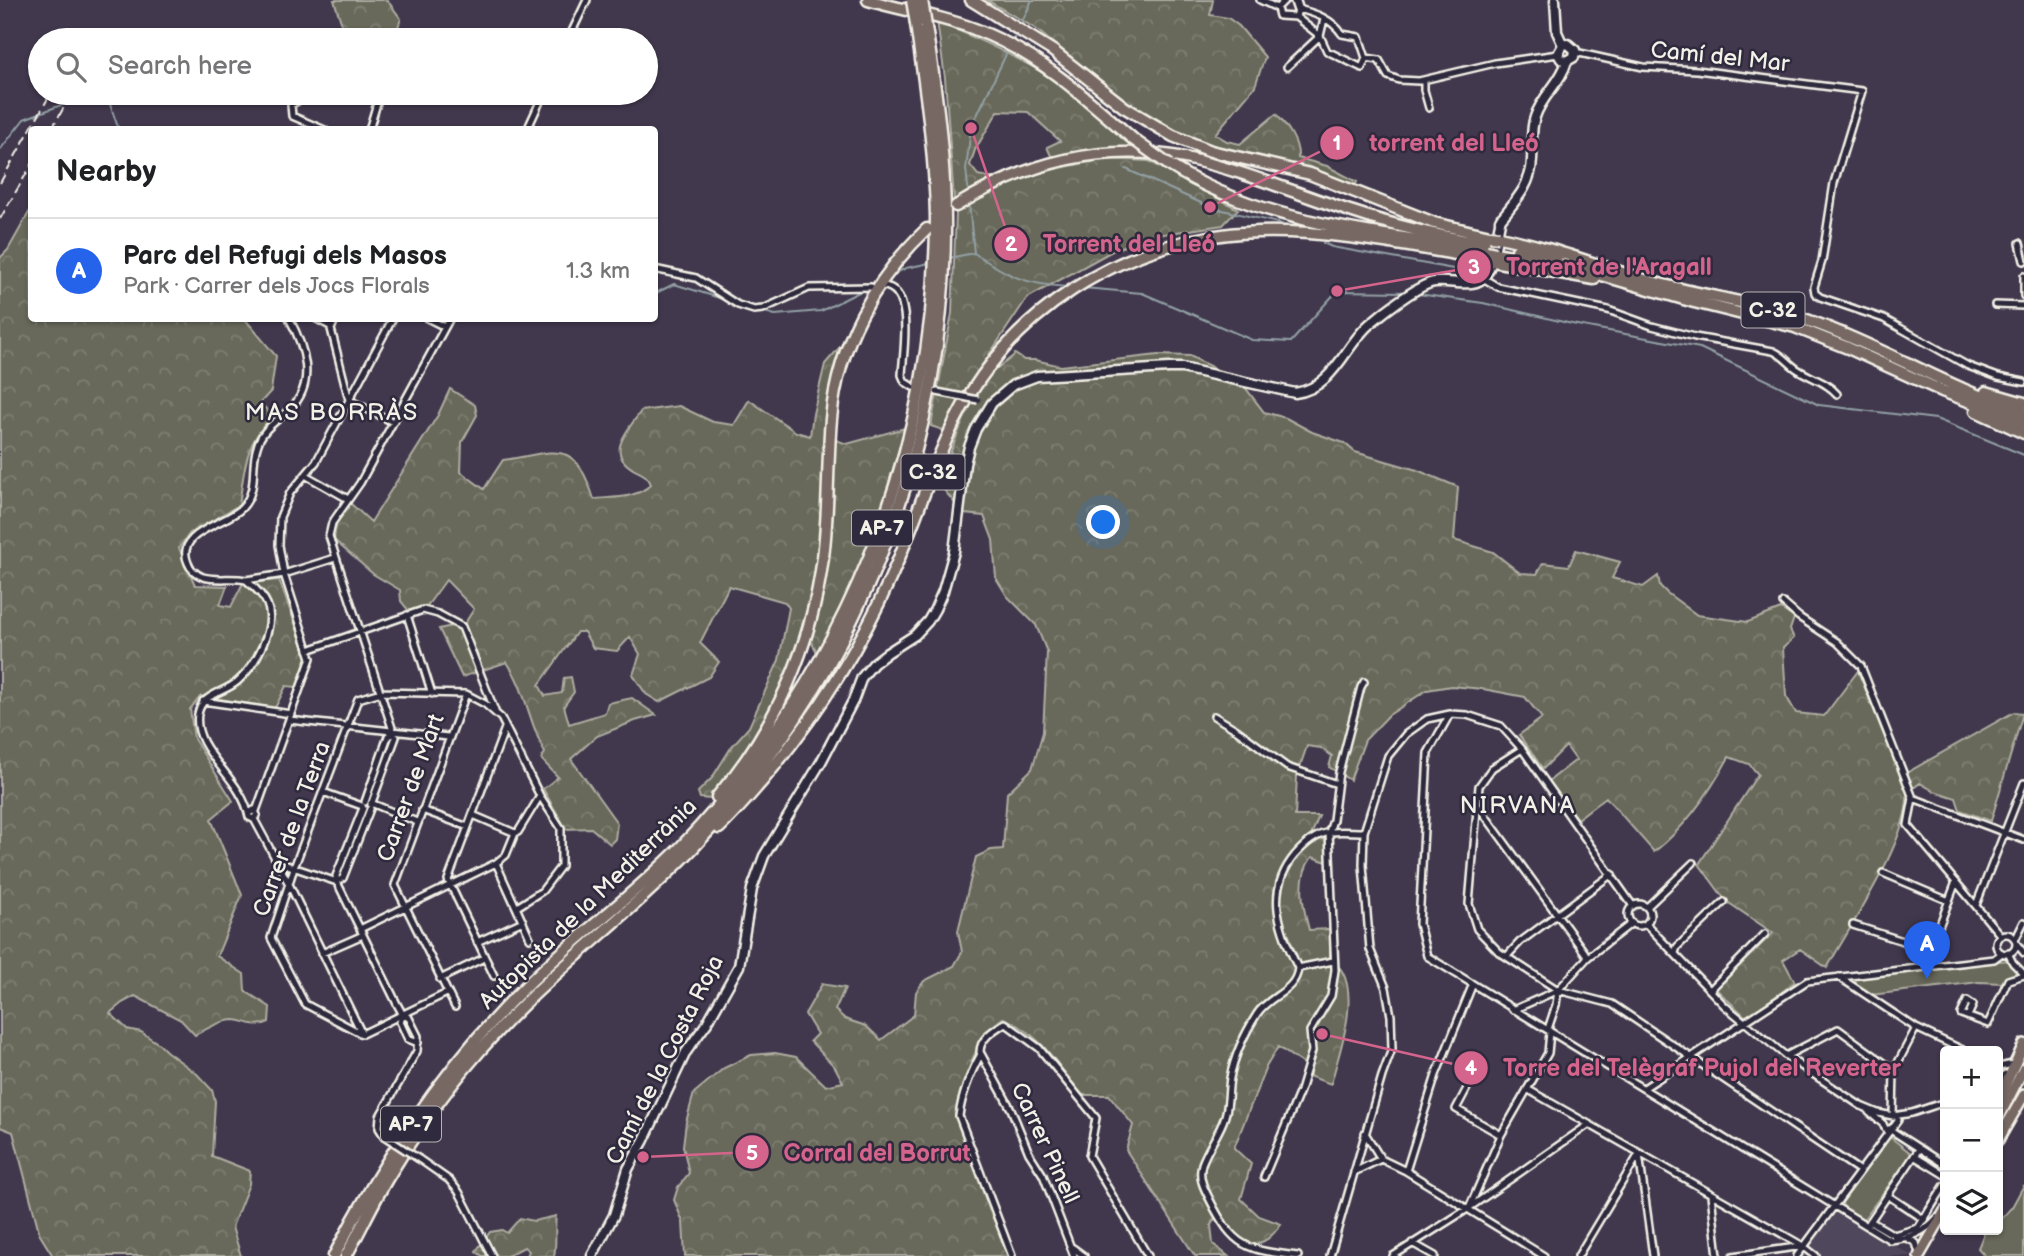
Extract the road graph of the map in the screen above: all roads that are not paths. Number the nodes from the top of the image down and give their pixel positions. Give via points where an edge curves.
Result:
1 (587, 0) edge
2 (868, 0) edge
3 (912, 0) edge
4 (922, 0) edge
5 (971, 0) edge
6 (1260, 0) edge
7 (1285, 0) edge
8 (1555, 0) edge
9 (1277, 8) junction
10 (1296, 9) edge
11 (1324, 19) junction
12 (921, 25) junction
13 (574, 28) edge
14 (1320, 36) junction
15 (1563, 45) junction
16 (1575, 52) junction
17 (1558, 54) junction
18 (1366, 58) junction
19 (1567, 61) junction
20 (1287, 67) dead end
21 (1424, 81) junction
22 (291, 105) edge
23 (376, 105) edge
24 (538, 105) edge
25 (1429, 108) dead end
26 (316, 126) edge
27 (370, 126) edge
28 (529, 126) edge
29 (956, 206) dead end
30 (927, 229) dead end
31 (2020, 243) dead end
32 (1492, 249) junction
33 (2024, 261) edge
34 (658, 270) edge
35 (2024, 276) edge
36 (1484, 277) junction
37 (884, 286) dead end
38 (871, 287) dead end
39 (2024, 296) edge
40 (1995, 305) dead end
41 (2024, 306) edge
42 (291, 322) edge
43 (323, 322) edge
44 (334, 322) edge
45 (391, 322) edge
46 (435, 322) edge
47 (448, 322) edge
48 (332, 327) junction
49 (445, 327) junction
50 (1948, 382) junction
51 (2024, 382) edge
52 (913, 387) dead end
53 (1933, 387) junction
54 (937, 392) dead end
55 (1837, 394) dead end
56 (349, 400) junction
57 (992, 403) junction
58 (2024, 403) edge
59 (2024, 412) edge
60 (393, 422) junction
61 (2024, 422) edge
62 (2024, 433) edge
63 (307, 476) junction
64 (348, 499) junction
65 (335, 558) junction
66 (284, 574) junction
67 (246, 580) junction
68 (1783, 603) dead end
69 (407, 615) junction
70 (359, 631) junction
71 (308, 650) junction
72 (1364, 682) dead end
73 (380, 692) junction
74 (432, 694) junction
75 (466, 694) junction
76 (203, 701) junction
77 (496, 714) junction
78 (1450, 714) junction
79 (1214, 716) dead end
80 (290, 717) junction
81 (347, 727) junction
82 (505, 728) junction
83 (393, 733) junction
84 (448, 737) junction
85 (1522, 749) junction
86 (2024, 783) edge
87 (1337, 784) junction
88 (323, 792) junction
89 (540, 796) junction
90 (1913, 797) junction
91 (1476, 803) junction
92 (367, 806) junction
93 (422, 810) junction
94 (253, 814) junction
95 (473, 815) junction
96 (417, 822) junction
97 (468, 827) junction
98 (1329, 832) junction
99 (1364, 832) junction
100 (515, 833) junction
101 (2005, 833) junction
102 (2024, 840) edge
103 (278, 862) junction
104 (496, 863) junction
105 (1693, 863) dead end
106 (295, 867) junction
107 (672, 870) junction
108 (1882, 873) dead end
109 (1612, 874) junction
110 (337, 882) junction
111 (1956, 882) junction
112 (289, 884) junction
113 (450, 884) junction
114 (1949, 901) junction
115 (1724, 902) dead end
116 (1976, 905) junction
117 (405, 906) junction
118 (1633, 906) junction
119 (517, 907) junction
120 (1647, 907) junction
121 (1557, 915) junction
122 (523, 920) junction
123 (2024, 922) edge
124 (1632, 923) junction
125 (1646, 924) junction
126 (1853, 925) dead end
127 (361, 932) junction
128 (582, 934) junction
129 (1765, 934) dead end
130 (2001, 936) junction
131 (530, 938) dead end
132 (2016, 941) junction
133 (477, 942) junction
134 (1931, 950) junction
135 (322, 953) junction
136 (1675, 953) junction
137 (2005, 953) junction
138 (2024, 953) edge
139 (1507, 956) junction
140 (1588, 957) junction
141 (484, 958) junction
142 (1334, 961) junction
143 (1924, 967) junction
144 (1298, 968) junction
145 (2024, 975) edge
146 (494, 976) dead end
147 (1839, 977) junction
148 (440, 979) junction
149 (1472, 986) junction
150 (1558, 990) junction
151 (1710, 990) junction
152 (447, 993) junction
153 (455, 1007) dead end
154 (1513, 1010) junction
155 (403, 1015) junction
156 (1968, 1016) dead end
157 (1745, 1021) junction
158 (1916, 1028) junction
159 (1549, 1030) junction
160 (362, 1034) junction
161 (418, 1044) junction
162 (2024, 1044) edge
163 (1954, 1046) edge
164 (981, 1054) junction
165 (1786, 1056) junction
166 (1693, 1057) junction
167 (1481, 1062) dead end
168 (2020, 1066) edge
169 (1894, 1070) junction
170 (2004, 1078) edge
171 (1644, 1088) junction
172 (1527, 1089) junction
173 (2024, 1095) edge
174 (1940, 1104) edge
175 (2002, 1109) edge
176 (1868, 1110) junction
177 (1896, 1116) junction
178 (1588, 1125) junction
179 (1888, 1131) junction
180 (2003, 1131) edge
181 (1365, 1133) junction
182 (1501, 1135) junction
183 (1898, 1135) junction
184 (1919, 1149) junction
185 (1639, 1154) junction
186 (1914, 1156) junction
187 (1381, 1159) junction
188 (1940, 1163) edge
189 (1406, 1171) junction
190 (1860, 1171) junction
191 (1354, 1172) junction
192 (1940, 1172) edge
193 (1264, 1177) dead end
194 (1940, 1194) edge
195 (1711, 1195) junction
196 (1887, 1195) junction
197 (1834, 1205) junction
198 (1468, 1209) junction
199 (1940, 1218) edge
200 (1925, 1220) junction
201 (1940, 1221) edge
202 (1868, 1223) junction
203 (1784, 1235) junction
204 (1907, 1238) junction
205 (1412, 1243) junction
206 (1803, 1246) junction
207 (1072, 1247) junction
208 (1782, 1249) junction
209 (334, 1256) edge
210 (346, 1256) edge
211 (492, 1256) edge
212 (592, 1256) edge
213 (1012, 1256) edge
214 (1074, 1256) edge
215 (1084, 1256) edge
216 (1149, 1256) edge
217 (1298, 1256) edge
218 (1330, 1256) edge
219 (1393, 1256) edge
220 (1435, 1256) edge
221 (1544, 1256) edge
222 (1578, 1256) edge
223 (1653, 1256) edge
224 (1718, 1256) edge
225 (1733, 1256) edge
226 (1797, 1256) edge
227 (1816, 1256) edge
228 (1919, 1256) edge

1 - 13 street
2 - 32 highway, C-32, bridge via 954,22 1014,47 1065,79 1169,166 1221,193 1283,215
3 - 12 highway, Autopista de la Mediterrània / AP-7, bridge
4 - 12 highway, Autopista de la Mediterrània / AP-7, bridge
5 - 32 highway, C-32 via 1046,46 1124,107 1173,136 1211,151 1310,174
6 - 9 street
7 - 9 street
8 - 15 street via 1557,32
9 - 10 street via 1279,16
10 - 11 street
10 - 14 street
11 - 14 street
11 - 18 street via 1342,34 1359,37
12 - 107 highway, Autopista de la Mediterrània / AP-7 via 943,157 945,260 933,373 906,485 860,607 813,692 748,785
12 - 128 highway, Autopista de la Mediterrània / AP-7 via 936,213 929,333 916,407 881,528 830,644 762,751 677,850
14 - 18 street via 1327,51 1362,68
14 - 20 street
15 - 16 street via 1571,45
15 - 17 street
16 - 19 street
16 - 51 street, Camí del Mar via 1643,67 1862,92 1834,183 1814,290 1820,297 1884,319 1968,366
17 - 19 street
17 - 21 street
18 - 21 street via 1379,60 1388,76
19 - 36 street via 1534,120 1529,178 1493,231
21 - 25 street
22 - 26 street via 292,116
23 - 27 street
24 - 28 street
29 - 32 highway, C-32 via 999,181 1046,163 1094,154 1144,153 1208,164 1378,220
30 - 128 highway via 877,288 853,332 840,369 831,417 820,580 808,630 779,703 721,793
31 - 33 street
32 - 50 highway, C-32 via 1572,256 1651,281 1783,312
32 - 53 highway, C-32 via 1812,333
32 - 107 highway, C-32 via 1272,232 1234,234 1148,251 1058,298 1004,347 962,406 889,581 829,692 785,753 727,820
34 - 38 street via 696,278 754,310 809,288
35 - 39 street
36 - 55 street via 1498,287 1773,351
36 - 57 street, Camí de la Costa Roja via 1471,283 1437,282 1421,288 1368,324 1331,372 1304,391 1169,368 1037,376 1013,385
37 - 52 street via 894,289 902,300 902,374
40 - 41 street
42 - 67 street via 307,368 303,387 293,406 264,431 256,449 250,496 240,510 193,537 186,549 190,568 201,577
43 - 48 street
44 - 48 street
45 - 56 street
46 - 49 street
47 - 49 street
48 - 56 street
49 - 60 street
50 - 58 highway
50 - 59 highway, C-32
53 - 61 highway, C-32
53 - 62 highway
54 - 57 street, bridge
56 - 60 street
56 - 63 street
57 - 212 street, Camí de la Costa Roja via 969,447 954,552 943,592 922,628 862,677 821,762 764,856 752,889 739,966 686,1052 628,1168 614,1215
60 - 64 street
63 - 64 street
63 - 66 street via 290,493 280,517
64 - 65 street via 329,536
65 - 66 street
65 - 70 street
66 - 67 street
66 - 71 street
67 - 76 street via 267,604 268,634 253,664 237,682
68 - 90 street via 1837,642 1861,666
69 - 70 street
69 - 74 street
69 - 77 street via 423,610 462,627
70 - 71 street
70 - 73 street
71 - 80 street via 311,658
72 - 87 street
73 - 74 street
73 - 81 street, Carrer de la Terra via 358,699
73 - 83 street
74 - 75 street
75 - 77 street
75 - 84 street, Carrer de Mart
76 - 80 street
76 - 94 street via 198,734
77 - 82 street
78 - 85 street via 1501,726
78 - 99 street via 1427,719 1406,734 1388,756
78 - 149 street via 1428,753 1419,924 1427,956
79 - 87 street via 1287,767
80 - 81 street
80 - 94 street
81 - 83 street
81 - 88 street, Carrer de la Terra
82 - 89 street
82 - 95 street
83 - 84 street
83 - 92 street via 396,737
84 - 93 street, Carrer de Mart
85 - 91 street via 1484,776
85 - 109 street
86 - 101 street
87 - 98 street
88 - 92 street
88 - 106 street, Carrer de la Terra
89 - 100 street
89 - 119 street via 561,828 561,866 542,891
90 - 101 street
90 - 111 street via 1908,825
91 - 121 street
91 - 139 street via 1469,904 1477,929
92 - 96 street
92 - 110 street via 343,878
93 - 96 street, Carrer de Mart
93 - 97 street
94 - 103 street
95 - 97 street
95 - 100 street
96 - 117 street, Carrer de Mart via 395,885
97 - 113 street
98 - 99 street
98 - 142 street
98 - 144 street via 1306,842 1282,879 1277,902 1282,933
99 - 181 street via 1370,949 1386,988 1392,1049
100 - 104 street via 506,855
101 - 102 street
101 - 116 street
103 - 106 street
103 - 112 street
104 - 113 street
104 - 119 street
105 - 120 street
106 - 110 street
106 - 112 street, Carrer de la Terra
107 - 210 highway, Autopista de la Mediterrània / AP-7 via 540,988 470,1063 396,1165
108 - 114 street
109 - 118 street
109 - 121 street
110 - 127 street
111 - 114 street
111 - 116 street
112 - 135 street
112 - 160 street, Carrer de la Terra via 271,938 305,1004
113 - 117 street
113 - 133 street
114 - 134 street
115 - 136 street
116 - 130 street
117 - 127 street
117 - 148 street, Carrer de Mart
118 - 120 street
118 - 124 street via 1629,914
119 - 122 street
120 - 125 street via 1650,917
121 - 139 street
121 - 140 street
122 - 131 street
122 - 133 street
123 - 132 street
124 - 125 street
124 - 140 street
125 - 136 street
126 - 134 street
127 - 135 street
127 - 155 street
128 - 209 highway, Autopista de la Mediterrània / AP-7 via 508,1005 443,1081 380,1171
129 - 151 street
130 - 132 street via 2008,934
130 - 137 street via 1997,946
132 - 137 street via 2014,950
132 - 138 street
133 - 141 street
134 - 143 street
135 - 160 street
136 - 151 street
137 - 143 street via 1994,959
137 - 145 street
139 - 150 street
140 - 150 street
141 - 146 street
141 - 148 street
142 - 144 street
142 - 193 street via 1331,996 1310,1031 1312,1051 1300,1091
143 - 147 street
144 - 217 street via 1290,987 1258,1011 1241,1044 1225,1115 1202,1165 1201,1181 1226,1230 1244,1245
145 - 156 street via 2008,980 1988,1024
147 - 157 street via 1807,981
147 - 158 street
148 - 152 street, Carrer de Mart
149 - 154 street
149 - 189 street via 1436,1075
150 - 154 street
150 - 159 street
150 - 166 street via 1612,1004
151 - 157 street
152 - 153 street, Carrer de Mart
152 - 155 street
154 - 159 street
155 - 160 street
155 - 161 street via 410,1018
155 - 161 street via 400,1022 408,1039
157 - 165 street
157 - 166 street
158 - 163 street
158 - 169 street
159 - 171 street
159 - 172 street via 1548,1053
161 - 211 street, bridge via 380,1116 379,1128 460,1192
162 - 168 main road
164 - 207 street, Carrer Pinell via 1043,1175
164 - 213 street via 959,1116
164 - 216 street, Carrer Pinell via 980,1046 988,1034 1005,1023 1039,1048 1096,1118 1089,1156
165 - 169 street via 1838,1029
165 - 176 street
166 - 171 street
166 - 190 street
167 - 182 street via 1456,1109
168 - 170 main road
168 - 175 main road
169 - 177 street
171 - 197 street
172 - 178 street
172 - 182 street
173 - 180 main road
174 - 177 street
176 - 177 street
176 - 179 street
177 - 179 street
177 - 183 street
178 - 185 street
178 - 198 street
179 - 183 street
179 - 190 street
181 - 187 street
181 - 191 street
182 - 198 street
183 - 184 street
184 - 186 street
184 - 188 street
185 - 195 street
185 - 222 street
185 - 223 street
186 - 192 street
186 - 196 street
187 - 189 street
187 - 191 street
189 - 198 street
190 - 197 street
191 - 218 street
194 - 200 street
195 - 203 street
195 - 224 street
196 - 200 street
196 - 202 street
197 - 202 street
197 - 206 street
198 - 205 street
198 - 221 street
199 - 204 street
200 - 202 street via 1919,1228 1894,1235
201 - 228 main road
202 - 204 street via 1890,1240
203 - 206 street
203 - 208 street
204 - 228 street via 1916,1243
205 - 219 street
205 - 220 street
206 - 208 street
206 - 226 street
206 - 227 street
207 - 214 street, Carrer Pinell
207 - 215 street
208 - 225 street

